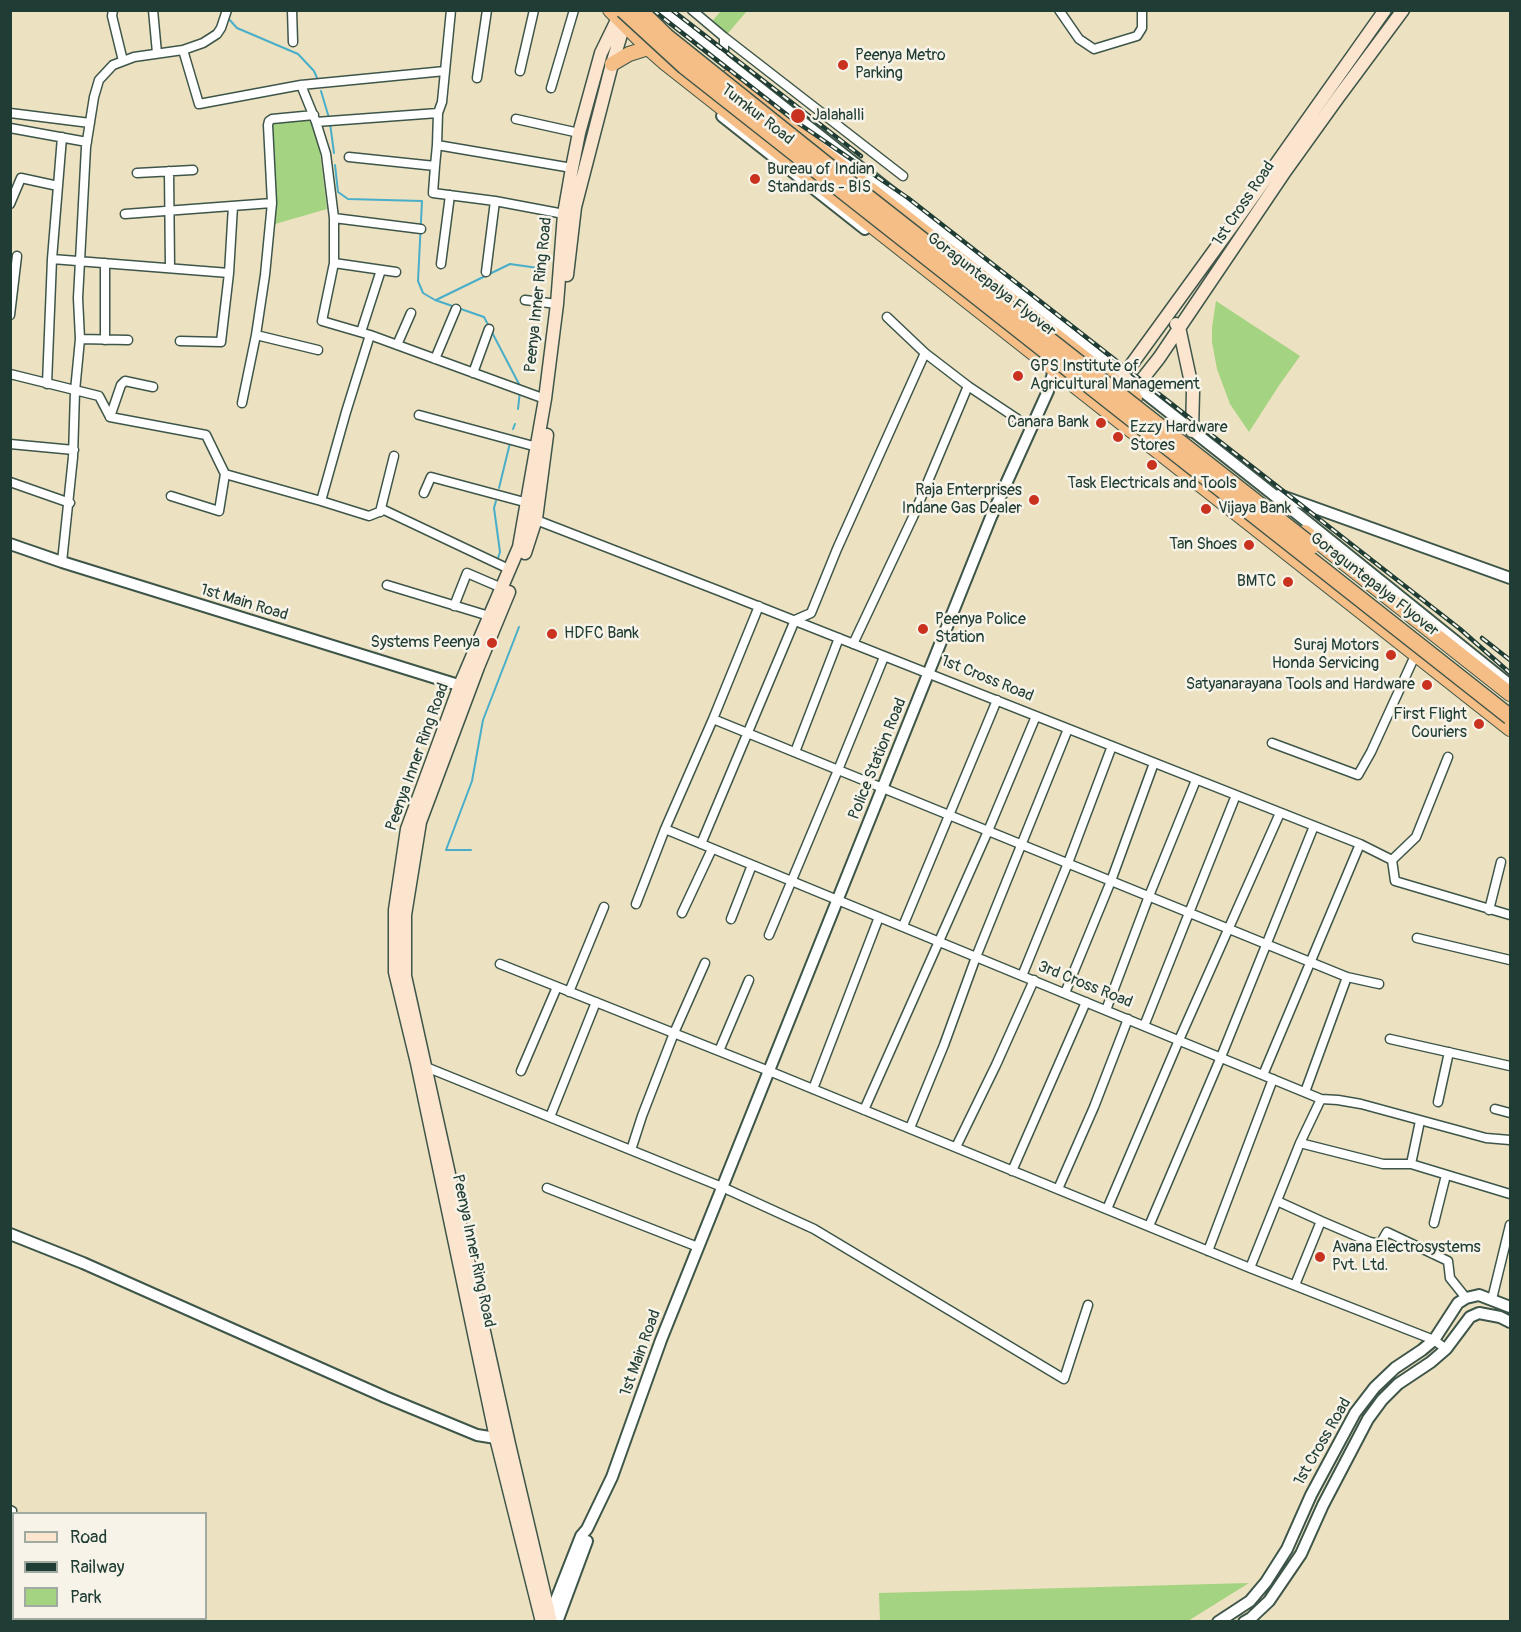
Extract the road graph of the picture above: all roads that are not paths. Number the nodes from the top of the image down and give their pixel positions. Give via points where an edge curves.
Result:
1 (113, 10) edge
2 (153, 10) edge
3 (292, 10) edge
4 (451, 10) edge
5 (487, 10) edge
6 (534, 10) edge
7 (574, 10) edge
8 (639, 10) edge
9 (648, 10) edge
10 (661, 10) edge
11 (692, 10) edge
12 (1059, 10) edge
13 (1142, 10) edge
14 (1385, 10) edge
15 (1402, 10) edge
16 (226, 14) edge
17 (621, 14) edge
18 (724, 37) junction
19 (293, 42) dead end
20 (183, 50) junction
21 (651, 51) junction
22 (157, 53) junction
23 (719, 58) junction
24 (123, 61) junction
25 (612, 64) junction
26 (445, 71) junction
27 (520, 71) dead end
28 (477, 78) dead end
29 (301, 85) junction
30 (551, 88) dead end
31 (10, 113) edge
32 (438, 113) junction
33 (315, 118) junction
34 (516, 119) dead end
35 (90, 123) junction
36 (10, 129) edge
37 (579, 132) junction
38 (62, 137) junction
39 (87, 142) junction
40 (437, 145) junction
41 (348, 157) dead end
42 (435, 166) junction
43 (572, 168) junction
44 (193, 170) dead end
45 (168, 171) junction
46 (137, 173) dead end
47 (10, 176) edge
48 (903, 176) dead end
49 (21, 178) junction
50 (58, 186) junction
51 (450, 195) junction
52 (495, 201) junction
53 (272, 203) junction
54 (10, 204) edge
55 (233, 207) junction
56 (170, 210) junction
57 (125, 214) dead end
58 (564, 214) junction
59 (334, 218) junction
60 (421, 229) dead end
61 (17, 256) dead end
62 (52, 260) junction
63 (80, 261) junction
64 (105, 263) junction
65 (334, 263) junction
66 (441, 264) dead end
67 (170, 268) junction
68 (381, 270) junction
69 (396, 272) dead end
70 (486, 272) dead end
71 (229, 273) junction
72 (525, 300) dead end
73 (557, 304) junction
74 (456, 309) dead end
75 (411, 313) dead end
76 (10, 315) edge
77 (887, 317) dead end
78 (1167, 317) junction
79 (1179, 327) junction
80 (489, 329) dead end
81 (361, 332) junction
82 (256, 335) junction
83 (370, 335) junction
84 (80, 339) junction
85 (105, 340) junction
86 (128, 340) dead end
87 (180, 341) dead end
88 (397, 345) junction
89 (1072, 348) junction
90 (318, 350) dead end
91 (926, 353) junction
92 (435, 359) junction
93 (472, 373) junction
94 (1053, 373) junction
95 (10, 374) edge
96 (1121, 380) junction
97 (47, 384) junction
98 (968, 386) junction
99 (153, 387) dead end
100 (75, 391) junction
101 (1134, 391) junction
102 (545, 399) junction
103 (242, 403) dead end
104 (1100, 406) junction
105 (419, 415) dead end
106 (1112, 415) junction
107 (110, 417) junction
108 (1031, 428) junction
109 (1192, 431) junction
110 (10, 444) edge
111 (537, 447) junction
112 (74, 450) junction
113 (394, 456) dead end
114 (225, 474) junction
115 (10, 482) edge
116 (1270, 492) junction
117 (424, 493) dead end
118 (171, 496) dead end
119 (321, 501) junction
120 (70, 503) junction
121 (380, 512) junction
122 (530, 513) junction
123 (10, 544) edge
124 (62, 562) junction
125 (511, 570) junction
126 (1510, 578) edge
127 (387, 585) dead end
128 (502, 588) junction
129 (454, 606) junction
130 (759, 606) junction
131 (489, 616) junction
132 (795, 620) junction
133 (839, 638) junction
134 (854, 644) junction
135 (884, 657) junction
136 (1413, 660) junction
137 (928, 673) junction
138 (1510, 685) edge
139 (465, 687) junction
140 (1510, 694) edge
141 (997, 700) junction
142 (1510, 704) edge
143 (1036, 716) junction
144 (1510, 717) edge
145 (713, 719) junction
146 (1068, 729) junction
147 (1510, 729) edge
148 (748, 733) junction
149 (1510, 738) edge
150 (1272, 743) dead end
151 (1112, 746) junction
152 (795, 752) junction
153 (1448, 757) dead end
154 (1154, 763) junction
155 (838, 770) junction
156 (1196, 780) junction
157 (882, 788) junction
158 (1236, 795) junction
159 (1280, 813) junction
160 (950, 815) junction
161 (1314, 826) junction
162 (665, 829) junction
163 (988, 831) junction
164 (701, 844) junction
165 (1021, 844) junction
166 (1360, 844) junction
167 (712, 849) junction
168 (1392, 860) junction
169 (1501, 862) dead end
170 (1068, 863) junction
171 (752, 865) junction
172 (792, 881) junction
173 (1111, 881) junction
174 (1149, 896) junction
175 (837, 900) junction
176 (636, 904) dead end
177 (604, 907) dead end
178 (1489, 909) junction
179 (682, 913) dead end
180 (1188, 913) junction
181 (1510, 915) edge
182 (879, 917) junction
183 (731, 919) dead end
184 (903, 926) junction
185 (1228, 929) junction
186 (769, 934) dead end
187 (1417, 938) dead end
188 (939, 942) junction
189 (1266, 944) junction
190 (976, 957) junction
191 (1510, 960) edge
192 (1311, 962) junction
193 (705, 963) dead end
194 (500, 964) dead end
195 (1022, 976) junction
196 (1347, 977) junction
197 (749, 980) dead end
198 (1034, 981) junction
199 (1379, 984) dead end
200 (557, 987) junction
201 (569, 992) junction
202 (1065, 993) junction
203 (596, 1002) junction
204 (1086, 1002) junction
205 (1106, 1010) junction
206 (1128, 1019) junction
207 (1144, 1026) junction
208 (674, 1034) junction
209 (1390, 1039) dead end
210 (1179, 1040) junction
211 (719, 1051) junction
212 (1449, 1052) junction
213 (1221, 1057) junction
214 (1510, 1066) edge
215 (426, 1067) junction
216 (521, 1071) dead end
217 (769, 1071) junction
218 (1263, 1075) junction
219 (1273, 1079) junction
220 (813, 1089) junction
221 (1305, 1092) junction
222 (1321, 1099) junction
223 (1438, 1102) dead end
224 (1495, 1109) dead end
225 (864, 1110) junction
226 (1510, 1113) edge
227 (550, 1117) junction
228 (1420, 1121) junction
229 (910, 1128) junction
230 (1510, 1140) edge
231 (1300, 1143) junction
232 (956, 1147) junction
233 (631, 1150) junction
234 (1411, 1164) junction
235 (1012, 1170) junction
236 (1446, 1175) junction
237 (722, 1187) junction
238 (548, 1188) dead end
239 (1058, 1189) junction
240 (1510, 1194) edge
241 (1277, 1201) junction
242 (1107, 1209) junction
243 (1321, 1221) junction
244 (1434, 1223) dead end
245 (1510, 1225) edge
246 (1149, 1226) junction
247 (10, 1234) edge
248 (698, 1247) junction
249 (1208, 1251) junction
250 (1250, 1268) junction
251 (1295, 1285) junction
252 (1466, 1298) junction
253 (1492, 1299) junction
254 (1088, 1305) dead end
255 (1510, 1307) edge
256 (1510, 1322) edge
257 (1434, 1340) junction
258 (1446, 1349) junction
259 (498, 1424) junction
260 (502, 1439) junction
261 (548, 1620) edge
262 (1218, 1622) edge
263 (1244, 1622) edge

1 - 24 street
2 - 22 street
3 - 19 street
4 - 26 street
5 - 28 street
6 - 27 street
7 - 30 street
8 - 142 highway, Goraguntepalya Flyover, bridge via 851,184
9 - 89 highway, Tumkur Road
10 - 23 street
11 - 18 street
12 - 13 street via 1079,39 1094,49 1137,36 1142,28
14 - 78 main road, 1st Cross Road
15 - 79 main road, 1st Cross Road
16 - 20 street via 222,28 210,40
17 - 21 highway, Tumkur Road
17 - 25 main road, Peenya Inner Ring Road
17 - 37 main road, Peenya Inner Ring Road via 601,53
17 - 144 highway, Goraguntepalya Flyover, bridge
18 - 23 street via 724,51
18 - 48 street
20 - 22 street
20 - 29 street via 199,104
21 - 25 highway via 629,54
21 - 94 highway, Tumkur Road
22 - 24 street
23 - 96 street
24 - 35 street via 113,65 99,80
25 - 122 main road, Peenya Inner Ring Road via 575,207
26 - 29 street
26 - 32 street
29 - 33 street
31 - 35 street
32 - 33 street via 330,121
32 - 40 street
33 - 53 street via 269,121
33 - 59 street via 326,154
34 - 37 street
35 - 39 street
36 - 38 street
37 - 43 main road, Peenya Inner Ring Road
38 - 39 street
38 - 50 street
39 - 63 street
40 - 42 street
40 - 43 street
41 - 42 street
42 - 51 street via 434,193
43 - 58 main road, Peenya Inner Ring Road
44 - 45 street
45 - 46 street
45 - 56 street
47 - 49 street
49 - 50 street
49 - 54 street
50 - 62 street
51 - 52 street
51 - 66 street
52 - 58 street
52 - 70 street
53 - 55 street
53 - 82 street
55 - 56 street
55 - 71 street
56 - 57 street
56 - 67 street
58 - 73 main road, Peenya Inner Ring Road
59 - 60 street
59 - 65 street
61 - 76 street
62 - 63 street
62 - 97 street
63 - 64 street
63 - 84 street
64 - 67 street
64 - 85 street
65 - 68 street
65 - 81 street via 322,321
67 - 71 street
68 - 69 street
68 - 81 street
71 - 87 street via 221,342
72 - 73 street
73 - 102 main road, Peenya Inner Ring Road
74 - 92 street
75 - 88 street
77 - 91 street
78 - 79 main road
78 - 96 main road, 1st Cross Road
79 - 101 main road, 1st Cross Road
79 - 109 main road via 1193,392
80 - 93 street
81 - 83 street
82 - 90 street
82 - 103 street
83 - 88 street
83 - 119 street
84 - 85 street
84 - 100 street
85 - 86 street
88 - 92 street
89 - 94 street, Police Station Road
89 - 96 highway, Tumkur Road
91 - 98 street
91 - 132 street via 811,613
92 - 93 street
93 - 102 street
94 - 104 highway, Tumkur Road
94 - 108 street, Police Station Road
94 - 136 street
95 - 97 street
96 - 101 highway, Tumkur Road
96 - 104 main road, 1st Cross Road
97 - 100 street
98 - 108 street
98 - 134 street
99 - 107 street via 125,381
100 - 107 street via 99,396
100 - 112 street
101 - 106 main road, 1st Cross Road
101 - 109 street
101 - 140 highway, Tumkur Road
102 - 111 main road, Peenya Inner Ring Road
104 - 106 highway, Tumkur Road
105 - 111 street
106 - 147 highway, Tumkur Road
107 - 114 street via 206,435
108 - 137 street, Police Station Road
109 - 116 street
110 - 112 street
111 - 122 main road, Peenya Inner Ring Road
112 - 120 street
113 - 121 street
114 - 118 street via 219,511
114 - 119 street
115 - 120 street
116 - 126 street
116 - 138 street
117 - 122 street, 1st Cross Road via 431,477
119 - 121 street via 369,516
120 - 124 street
121 - 125 street via 384,510
122 - 125 main road, Peenya Inner Ring Road
122 - 130 street, 1st Cross Road
122 - 139 main road, Peenya Inner Ring Road via 524,556
123 - 124 street, 1st Main Road
124 - 139 street, 1st Main Road
125 - 128 main road, Peenya Inner Ring Road
127 - 129 street
128 - 129 street via 467,573
128 - 131 main road, Peenya Inner Ring Road
129 - 131 street
130 - 132 street, 1st Cross Road
130 - 145 street
131 - 139 main road, Peenya Inner Ring Road
132 - 133 street, 1st Cross Road
132 - 148 street
133 - 134 street, 1st Cross Road
133 - 152 street
134 - 135 street, 1st Cross Road
135 - 137 street, 1st Cross Road
135 - 155 street
136 - 149 street
136 - 150 street via 1358,774
137 - 141 street, 1st Cross Road
137 - 157 street, Police Station Road
139 - 215 main road, Peenya Inner Ring Road via 420,822 405,915 405,976
139 - 259 main road, Peenya Inner Ring Road via 406,829 395,910 395,972
141 - 143 street, 1st Cross Road
141 - 160 street
143 - 146 street, 1st Cross Road
143 - 163 street
145 - 148 street
145 - 162 street
146 - 151 street, 1st Cross Road
146 - 165 street
148 - 152 street
148 - 164 street
151 - 154 street, 1st Cross Road
151 - 170 street
152 - 155 street
153 - 168 street via 1416,837
154 - 156 street, 1st Cross Road
154 - 173 street
155 - 157 street
155 - 172 street
156 - 158 street, 1st Cross Road
156 - 174 street
157 - 160 street
157 - 175 street, Police Station Road
158 - 159 street, 1st Cross Road
158 - 180 street
159 - 161 street, 1st Cross Road
159 - 185 street
160 - 163 street
160 - 184 street
161 - 166 street, 1st Cross Road
161 - 189 street
162 - 164 street, 3rd Cross Road
162 - 176 street
163 - 165 street
163 - 188 street
164 - 167 street, 3rd Cross Road
165 - 170 street
165 - 190 street
166 - 168 street, 1st Cross Road
166 - 192 street
167 - 171 street, 3rd Cross Road
167 - 179 street
168 - 178 street via 1395,881
169 - 178 street
170 - 173 street
170 - 195 street
171 - 172 street, 3rd Cross Road
171 - 183 street
172 - 175 street, 3rd Cross Road
172 - 186 street
173 - 174 street
173 - 202 street
174 - 180 street
174 - 205 street
175 - 182 street, 3rd Cross Road
175 - 217 street, Police Station Road
177 - 201 street
178 - 181 street
180 - 185 street
180 - 207 street
182 - 184 street, 3rd Cross Road
182 - 220 street
184 - 188 street, 3rd Cross Road
185 - 189 street
185 - 210 street
187 - 191 street
188 - 190 street, 3rd Cross Road
188 - 225 street
189 - 192 street
189 - 213 street
190 - 195 street, 3rd Cross Road
190 - 229 street
192 - 196 street
192 - 218 street
193 - 208 street
194 - 200 street
195 - 198 street, 3rd Cross Road
196 - 199 street
196 - 221 street
197 - 211 street
198 - 202 street, 3rd Cross Road
198 - 232 street
200 - 201 street
200 - 216 street
201 - 203 street
202 - 204 street, 3rd Cross Road
203 - 208 street
203 - 227 street
204 - 205 street, 3rd Cross Road
204 - 235 street
205 - 206 street, 3rd Cross Road
206 - 207 street, 3rd Cross Road
206 - 239 street
207 - 210 street, 3rd Cross Road
208 - 211 street
208 - 233 street
209 - 212 street
210 - 213 street, 3rd Cross Road
210 - 242 street
211 - 217 street
212 - 214 street
212 - 223 street
213 - 218 street, 3rd Cross Road
213 - 246 street
215 - 227 street
215 - 259 main road, Peenya Inner Ring Road
217 - 220 street
217 - 237 street, Police Station Road
218 - 219 street, 3rd Cross Road
219 - 221 street, 3rd Cross Road
219 - 249 street
220 - 225 street
221 - 222 street, 3rd Cross Road
222 - 228 street, 3rd Cross Road via 1361,1104
222 - 231 street
224 - 226 street
225 - 229 street
227 - 233 street
228 - 230 street, 3rd Cross Road via 1486,1138
228 - 234 street
229 - 232 street
231 - 234 street via 1383,1164
231 - 241 street
232 - 235 street
233 - 237 street
234 - 236 street
235 - 239 street
236 - 240 street
236 - 244 street
237 - 248 street, 1st Main Road
237 - 254 street via 814,1229 1064,1379
238 - 248 street
239 - 242 street
241 - 243 street
241 - 250 street
242 - 246 street
243 - 251 street
243 - 252 street via 1380,1244 1388,1232 1448,1261 1450,1278
245 - 253 street
246 - 249 street
247 - 260 street via 477,1435
248 - 261 street, 1st Main Road via 612,1477 581,1536
249 - 250 street
250 - 251 street
251 - 257 street
252 - 253 street
252 - 257 street, 1st Cross Road via 1458,1303
253 - 255 street
256 - 258 street via 1479,1313 1470,1317
257 - 258 street
257 - 262 street, 1st Cross Road via 1395,1368 1355,1413 1287,1549 1266,1582 1250,1601
258 - 263 street via 1382,1400 1368,1419 1301,1554 1269,1601
259 - 260 main road, Peenya Inner Ring Road
260 - 261 main road, Peenya Inner Ring Road

